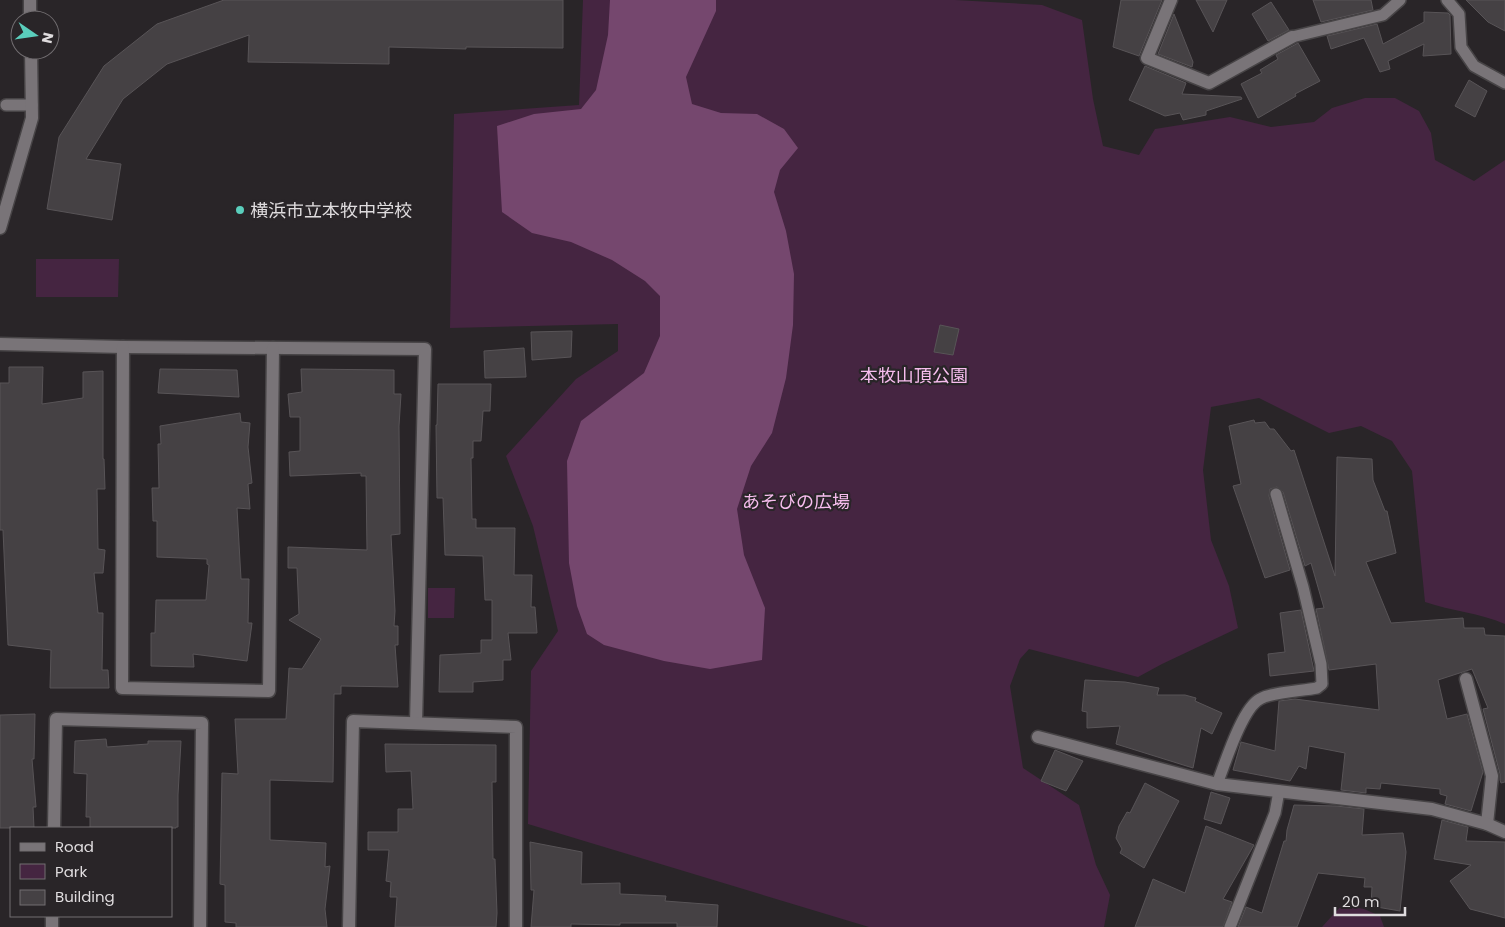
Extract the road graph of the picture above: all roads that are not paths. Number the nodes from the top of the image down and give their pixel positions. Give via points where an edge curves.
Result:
1 (1171, 0) edge
2 (1400, 0) edge
3 (1447, 0) edge
4 (1292, 37) joint
5 (31, 60) edge
6 (1505, 83) edge
7 (6, 105) dead end
8 (32, 105) junction
9 (0, 228) edge
10 (0, 344) edge
11 (123, 347) junction
12 (273, 348) junction
13 (1276, 494) dead end
14 (1466, 679) dead end
15 (416, 723) junction
16 (1038, 737) dead end
17 (1217, 784) junction
18 (1279, 791) junction
19 (1487, 824) junction
20 (54, 827) edge
21 (1505, 832) edge
22 (200, 927) edge
23 (349, 927) edge
24 (516, 927) edge
25 (1230, 927) edge

1 - 4 street via 1147,58 1210,83
2 - 4 lane via 1384,15
3 - 6 lane via 1459,14 1461,47 1474,66
5 - 8 street
7 - 8 lane
8 - 9 street via 32,118
10 - 11 street
11 - 12 street
11 - 12 street via 122,688 269,691
12 - 15 street via 425,349
13 - 17 lane via 1304,587 1322,684 1317,688 1262,697 1253,703 1231,746
14 - 19 street via 1492,776
15 - 23 street via 353,721
15 - 24 street via 516,726
16 - 17 street
17 - 18 street
18 - 19 street via 1432,809
18 - 25 lane via 1275,812
19 - 21 street
20 - 22 street via 56,719 202,723

